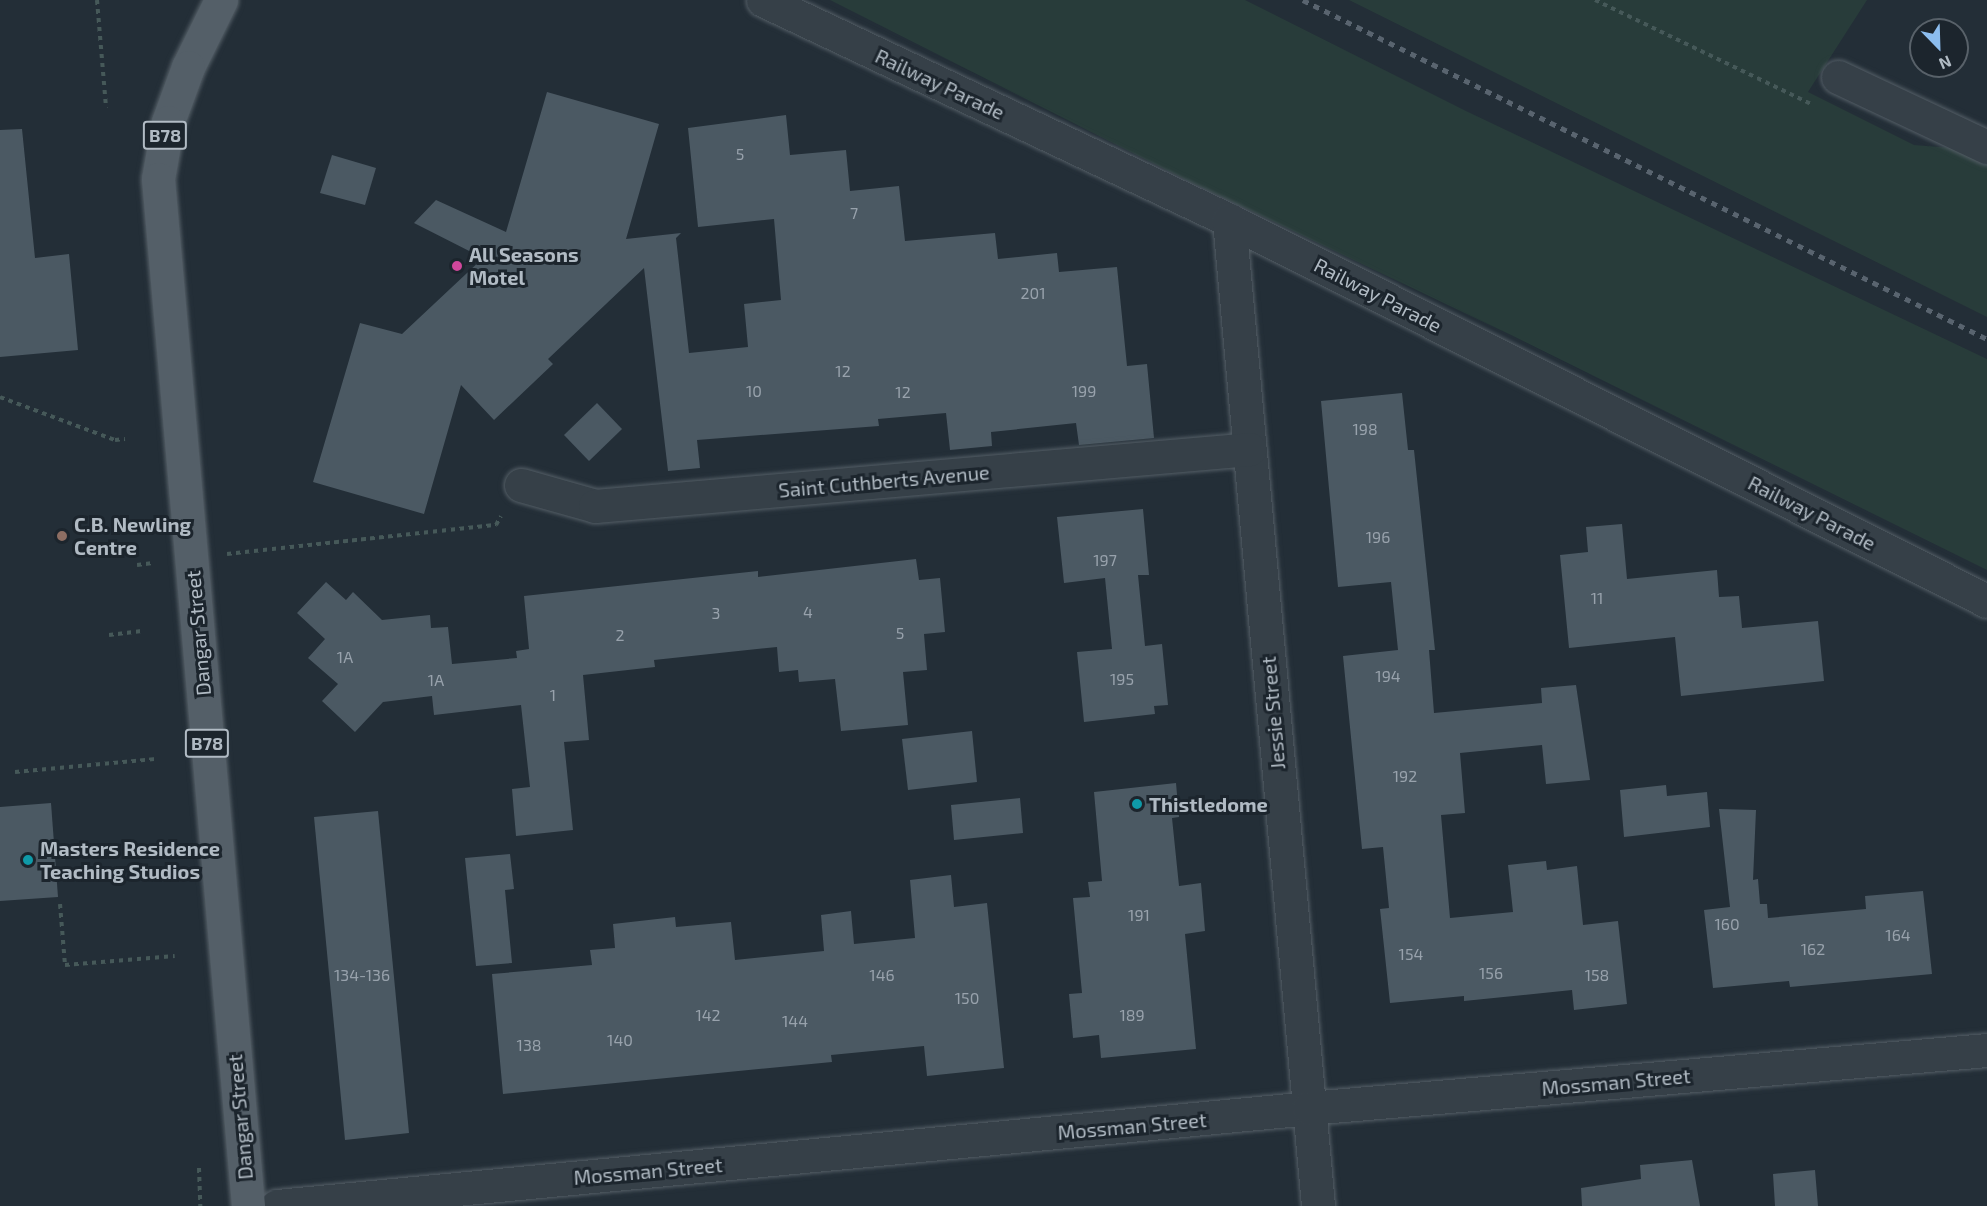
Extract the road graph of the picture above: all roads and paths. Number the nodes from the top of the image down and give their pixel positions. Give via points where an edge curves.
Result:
1 (97, 0) edge
2 (221, 0) edge
3 (763, 0) edge
4 (1595, 0) edge
5 (1838, 77) dead end
6 (1816, 107) dead end
7 (106, 108) dead end
8 (1987, 147) edge
9 (1229, 220) junction
10 (0, 397) edge
11 (125, 439) dead end
12 (1250, 449) junction
13 (521, 484) dead end
14 (495, 525) dead end
15 (221, 555) dead end
16 (153, 563) dead end
17 (137, 564) dead end
18 (1987, 601) edge
19 (144, 631) dead end
20 (108, 635) dead end
21 (156, 759) dead end
22 (15, 772) dead end
23 (60, 904) dead end
24 (175, 956) dead end
25 (1987, 1050) edge
26 (1309, 1108) junction
27 (199, 1168) dead end
28 (200, 1206) edge
29 (248, 1206) edge
30 (277, 1206) edge
31 (1318, 1206) edge

1 - 7 path
2 - 29 main road, Dangar Street / B78 via 176,100 158,178
3 - 9 street, Railway Parade
4 - 6 path
5 - 8 street
9 - 12 street, Jessie Street
9 - 18 street, Railway Parade
10 - 11 path via 115,440
12 - 13 street, Saint Cuthberts Avenue via 596,506
12 - 26 street, Jessie Street
14 - 15 path
16 - 17 path
19 - 20 path
21 - 22 path
23 - 24 path via 65,965
25 - 26 street, Mossman Street
26 - 30 street, Mossman Street
26 - 31 street, Jessie Street
27 - 28 path

